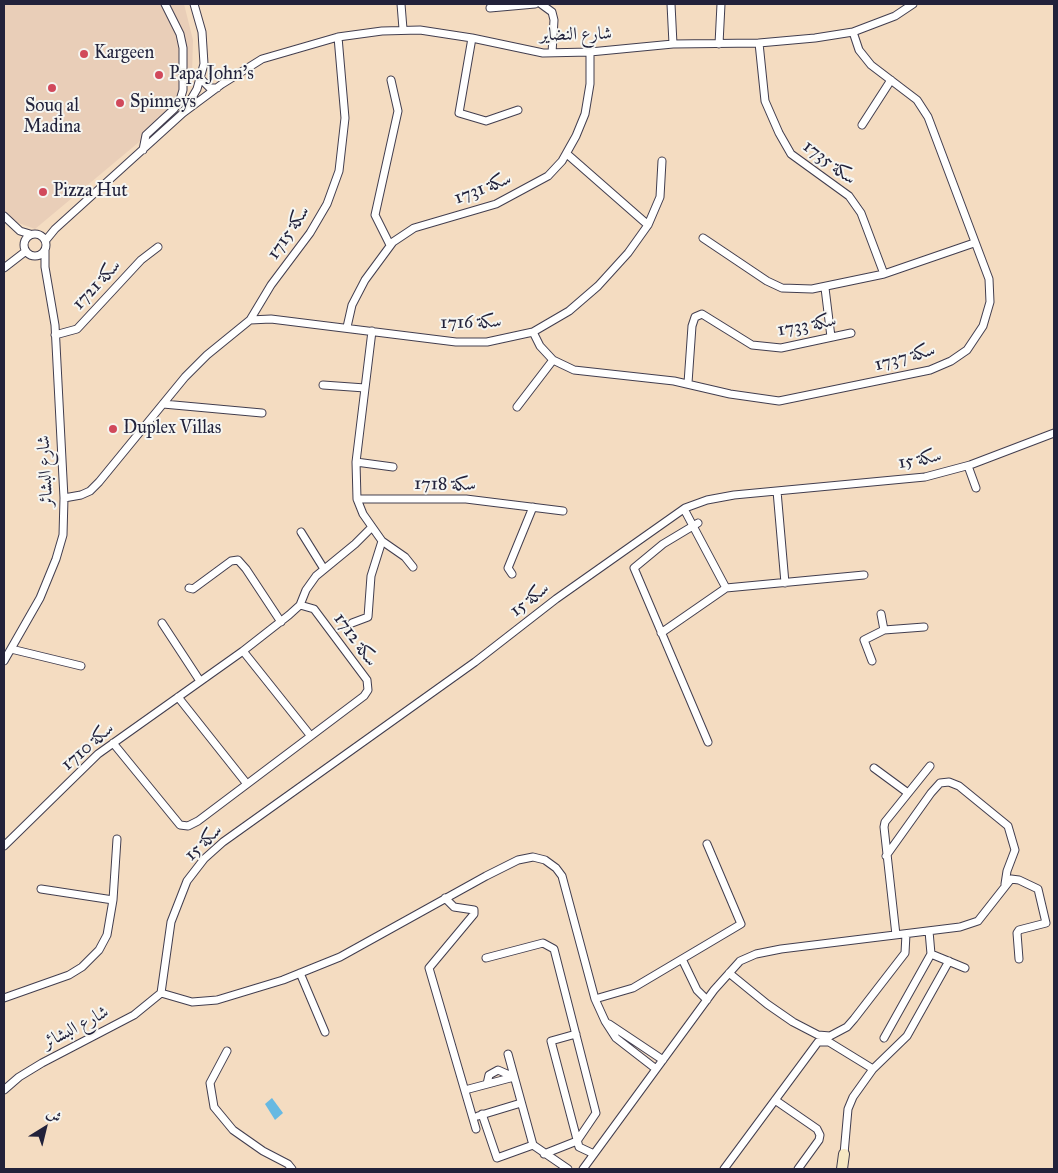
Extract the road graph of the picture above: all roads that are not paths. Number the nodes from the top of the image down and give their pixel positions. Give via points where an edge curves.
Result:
1 (194, 4) edge
2 (402, 4) edge
3 (535, 4) edge
4 (541, 4) edge
5 (671, 4) edge
6 (721, 4) edge
7 (913, 4) edge
8 (165, 5) edge
9 (490, 8) dead end
10 (403, 29) junction
11 (853, 32) junction
12 (338, 37) junction
13 (472, 38) junction
14 (759, 43) junction
15 (673, 44) junction
16 (718, 44) junction
17 (590, 52) junction
18 (552, 54) junction
19 (200, 78) junction
20 (391, 80) dead end
21 (891, 80) junction
22 (217, 88) junction
23 (518, 110) dead end
24 (183, 113) junction
25 (862, 125) dead end
26 (142, 150) junction
27 (567, 154) junction
28 (662, 161) dead end
29 (4, 216) edge
30 (648, 225) junction
31 (27, 237) junction
32 (44, 238) junction
33 (703, 238) dead end
34 (974, 243) junction
35 (390, 246) junction
36 (158, 247) dead end
37 (26, 251) junction
38 (45, 251) junction
39 (34, 256) junction
40 (45, 267) junction
41 (4, 268) edge
42 (884, 274) junction
43 (825, 288) junction
44 (250, 320) junction
45 (347, 327) junction
46 (372, 331) junction
47 (533, 332) junction
48 (851, 334) dead end
49 (55, 335) junction
50 (831, 337) junction
51 (553, 360) junction
52 (688, 383) junction
53 (323, 385) dead end
54 (365, 388) junction
55 (162, 404) junction
56 (517, 407) dead end
57 (262, 412) dead end
58 (1054, 433) edge
59 (356, 462) junction
60 (968, 466) junction
61 (394, 467) dead end
62 (976, 488) dead end
63 (777, 491) junction
64 (64, 498) junction
65 (357, 499) junction
66 (533, 507) junction
67 (684, 509) junction
68 (563, 511) dead end
69 (695, 524) junction
70 (372, 528) junction
71 (301, 532) dead end
72 (382, 541) junction
73 (413, 567) dead end
74 (324, 569) junction
75 (512, 574) dead end
76 (864, 575) dead end
77 (785, 583) junction
78 (189, 588) dead end
79 (726, 588) junction
80 (300, 605) junction
81 (881, 614) dead end
82 (281, 622) junction
83 (162, 623) dead end
84 (352, 623) dead end
85 (924, 628) dead end
86 (884, 630) junction
87 (661, 633) junction
88 (11, 649) junction
89 (243, 651) junction
90 (4, 661) edge
91 (872, 661) dead end
92 (81, 666) dead end
93 (200, 681) junction
94 (178, 697) junction
95 (310, 735) junction
96 (708, 742) dead end
97 (113, 743) junction
98 (930, 766) dead end
99 (874, 768) dead end
100 (247, 784) junction
101 (908, 793) junction
102 (118, 839) dead end
103 (707, 844) dead end
104 (4, 846) edge
105 (886, 856) junction
106 (1005, 884) junction
107 (41, 889) dead end
108 (445, 898) junction
109 (114, 900) junction
110 (929, 931) junction
111 (906, 934) junction
112 (896, 935) junction
113 (931, 954) junction
114 (486, 958) dead end
115 (682, 959) junction
116 (1020, 959) dead end
117 (949, 961) junction
118 (965, 968) dead end
119 (300, 973) junction
120 (729, 973) junction
121 (162, 993) junction
122 (4, 998) edge
123 (595, 999) junction
124 (707, 1000) junction
125 (605, 1021) junction
126 (325, 1032) dead end
127 (576, 1034) junction
128 (884, 1038) dead end
129 (227, 1051) dead end
130 (508, 1054) dead end
131 (662, 1060) junction
132 (656, 1069) junction
133 (873, 1069) junction
134 (514, 1077) junction
135 (487, 1084) junction
136 (4, 1090) edge
137 (465, 1090) junction
138 (775, 1100) junction
139 (521, 1103) junction
140 (482, 1114) junction
141 (473, 1117) junction
142 (476, 1129) dead end
143 (577, 1140) junction
144 (532, 1145) junction
145 (544, 1154) junction
146 (594, 1154) junction
147 (844, 1154) joint
148 (292, 1169) edge
149 (568, 1169) edge
150 (583, 1169) edge
151 (724, 1169) edge
152 (798, 1169) edge
153 (842, 1169) edge

1 - 19 street via 202,32 204,64
2 - 10 street
3 - 9 street
4 - 18 street via 552,12 554,20
5 - 15 street
6 - 16 street
7 - 11 street, شارع النضاير via 895,16
8 - 26 street via 180,34 183,48 182,90 174,109 146,135
10 - 12 street, شارع النضاير
10 - 13 street, شارع النضاير
11 - 14 street, شارع النضاير
11 - 21 street, سكة 1737 via 859,50 871,65
12 - 22 street, شارع النضاير via 262,59
12 - 44 street, سكة 1715 via 345,118 339,171 327,204 310,233 271,285
13 - 18 street, شارع النضاير
13 - 23 street via 458,113 486,121
14 - 16 street, شارع النضاير
14 - 42 street, سكة 1735 via 765,101 779,133 791,154 849,196 861,214
15 - 16 street, شارع النضاير
15 - 17 street, شارع النضاير
17 - 18 street, شارع النضاير
17 - 27 street, سكة 1731 via 590,84 585,114
19 - 22 street via 210,88
19 - 24 street
20 - 35 street via 398,112 376,216
21 - 25 street
21 - 34 street, سكة 1737 via 917,100 928,117
22 - 24 street, شارع النضاير
24 - 26 street
26 - 32 street
27 - 30 street
27 - 35 street, سكة 1731 via 548,176 521,192 496,204 414,228
28 - 30 street, سكة 1716 via 660,197
29 - 31 street
30 - 47 street, سكة 1716 via 598,286 569,312
31 - 32 street
31 - 37 street
32 - 38 street
33 - 43 street via 782,288
34 - 42 street
34 - 52 street, سكة 1737 via 989,279 990,302 983,326 967,350 951,361 930,370 779,401 730,394
35 - 45 street, سكة 1731 via 364,280 352,305
36 - 49 street, سكة 1721 via 141,260 77,329
37 - 39 street
37 - 41 street
38 - 39 street
38 - 40 street, شارع البشائر
39 - 40 street
40 - 49 street, شارع البشائر
42 - 43 street
43 - 50 street
44 - 45 street, سكة 1716 via 271,319
44 - 55 street, سكة 1715 via 207,355
45 - 46 street, سكة 1716
46 - 47 street, سكة 1716 via 456,342 488,342
46 - 54 street
47 - 51 street, سكة 1737
48 - 50 street, سكة 1733
49 - 64 street, شارع البشائر
50 - 52 street, سكة 1733 via 781,348 752,345 702,314 695,317 692,326
51 - 52 street, سكة 1737 via 574,370
51 - 56 street
53 - 54 street
54 - 59 street
55 - 57 street
55 - 64 street, سكة 1715 via 99,482 81,496
58 - 60 street, سكة 15
59 - 61 street
59 - 65 street
60 - 62 street
60 - 63 street, سكة 15 via 925,477
63 - 67 street, سكة 15 via 706,500
63 - 77 street
64 - 88 street, شارع البشائر via 63,535 56,559 40,598
65 - 66 street, سكة 1718 via 466,499
65 - 70 street
66 - 68 street, سكة 1718
66 - 75 street via 508,568
67 - 69 street
67 - 121 street, سكة 15 via 563,593 475,662 223,842 204,859 187,881 171,922
69 - 79 street
69 - 87 street via 634,568
70 - 72 street
70 - 74 street, سكة 1710
71 - 74 street
72 - 73 street via 405,557
72 - 84 street via 371,576 368,617
74 - 80 street, سكة 1710 via 310,583
76 - 77 street
77 - 79 street
78 - 82 street via 193,589 231,561 238,560
79 - 87 street
80 - 82 street, سكة 1710
80 - 95 street, سكة 1712 via 314,609 367,680 368,690
81 - 86 street
82 - 89 street, سكة 1710
83 - 93 street
85 - 86 street
86 - 91 street via 864,640
87 - 96 street
88 - 90 street, شارع البشائر
88 - 92 street
89 - 93 street, سكة 1710
89 - 95 street
93 - 94 street, سكة 1710
94 - 97 street, سكة 1710
94 - 100 street
95 - 100 street, سكة 1712
97 - 100 street, سكة 1712 via 180,825 188,826 198,821
97 - 104 street, سكة 1710
98 - 101 street
99 - 101 street
101 - 105 street via 885,822
102 - 109 street
103 - 115 street via 740,924
105 - 106 street via 931,793 940,783 949,782 959,786 1008,826 1016,850
105 - 112 street
106 - 110 street via 978,921
106 - 116 street via 1011,879 1019,880 1034,885 1041,895 1046,922 1019,930
107 - 109 street
108 - 119 street via 340,957
108 - 123 street via 518,860 533,857 545,860 562,876
108 - 137 street via 454,907 474,910 428,968
109 - 122 street via 107,935 92,958 69,975
110 - 111 street
110 - 113 street
111 - 112 street
111 - 120 street via 905,953 847,1027 830,1036 808,1031 793,1022
112 - 120 street via 756,954 740,961
113 - 117 street
113 - 128 street
114 - 127 street via 543,943 554,949
115 - 123 street via 633,988
115 - 124 street via 697,990
117 - 118 street
117 - 133 street via 907,1036
119 - 121 street via 217,1000 192,1002
119 - 126 street
120 - 124 street
121 - 136 street, شارع البشائر via 134,1014 42,1062
123 - 125 street
124 - 131 street
125 - 131 street
125 - 132 street via 616,1038
127 - 143 street via 596,1113
127 - 143 street via 551,1041
129 - 148 street via 210,1083 214,1108 233,1130
130 - 134 street
131 - 132 street
132 - 146 street
133 - 138 street via 829,1042 818,1042
133 - 147 street via 848,1109
134 - 135 street
134 - 135 street via 498,1070 489,1075
134 - 139 street
135 - 137 street
137 - 141 street
138 - 151 street
138 - 152 street via 817,1129 820,1135
139 - 140 street
139 - 144 street
140 - 141 street
140 - 144 street via 497,1158
141 - 142 street
143 - 145 street
143 - 146 street via 579,1147
144 - 145 street
145 - 149 street
146 - 150 street
147 - 153 street

